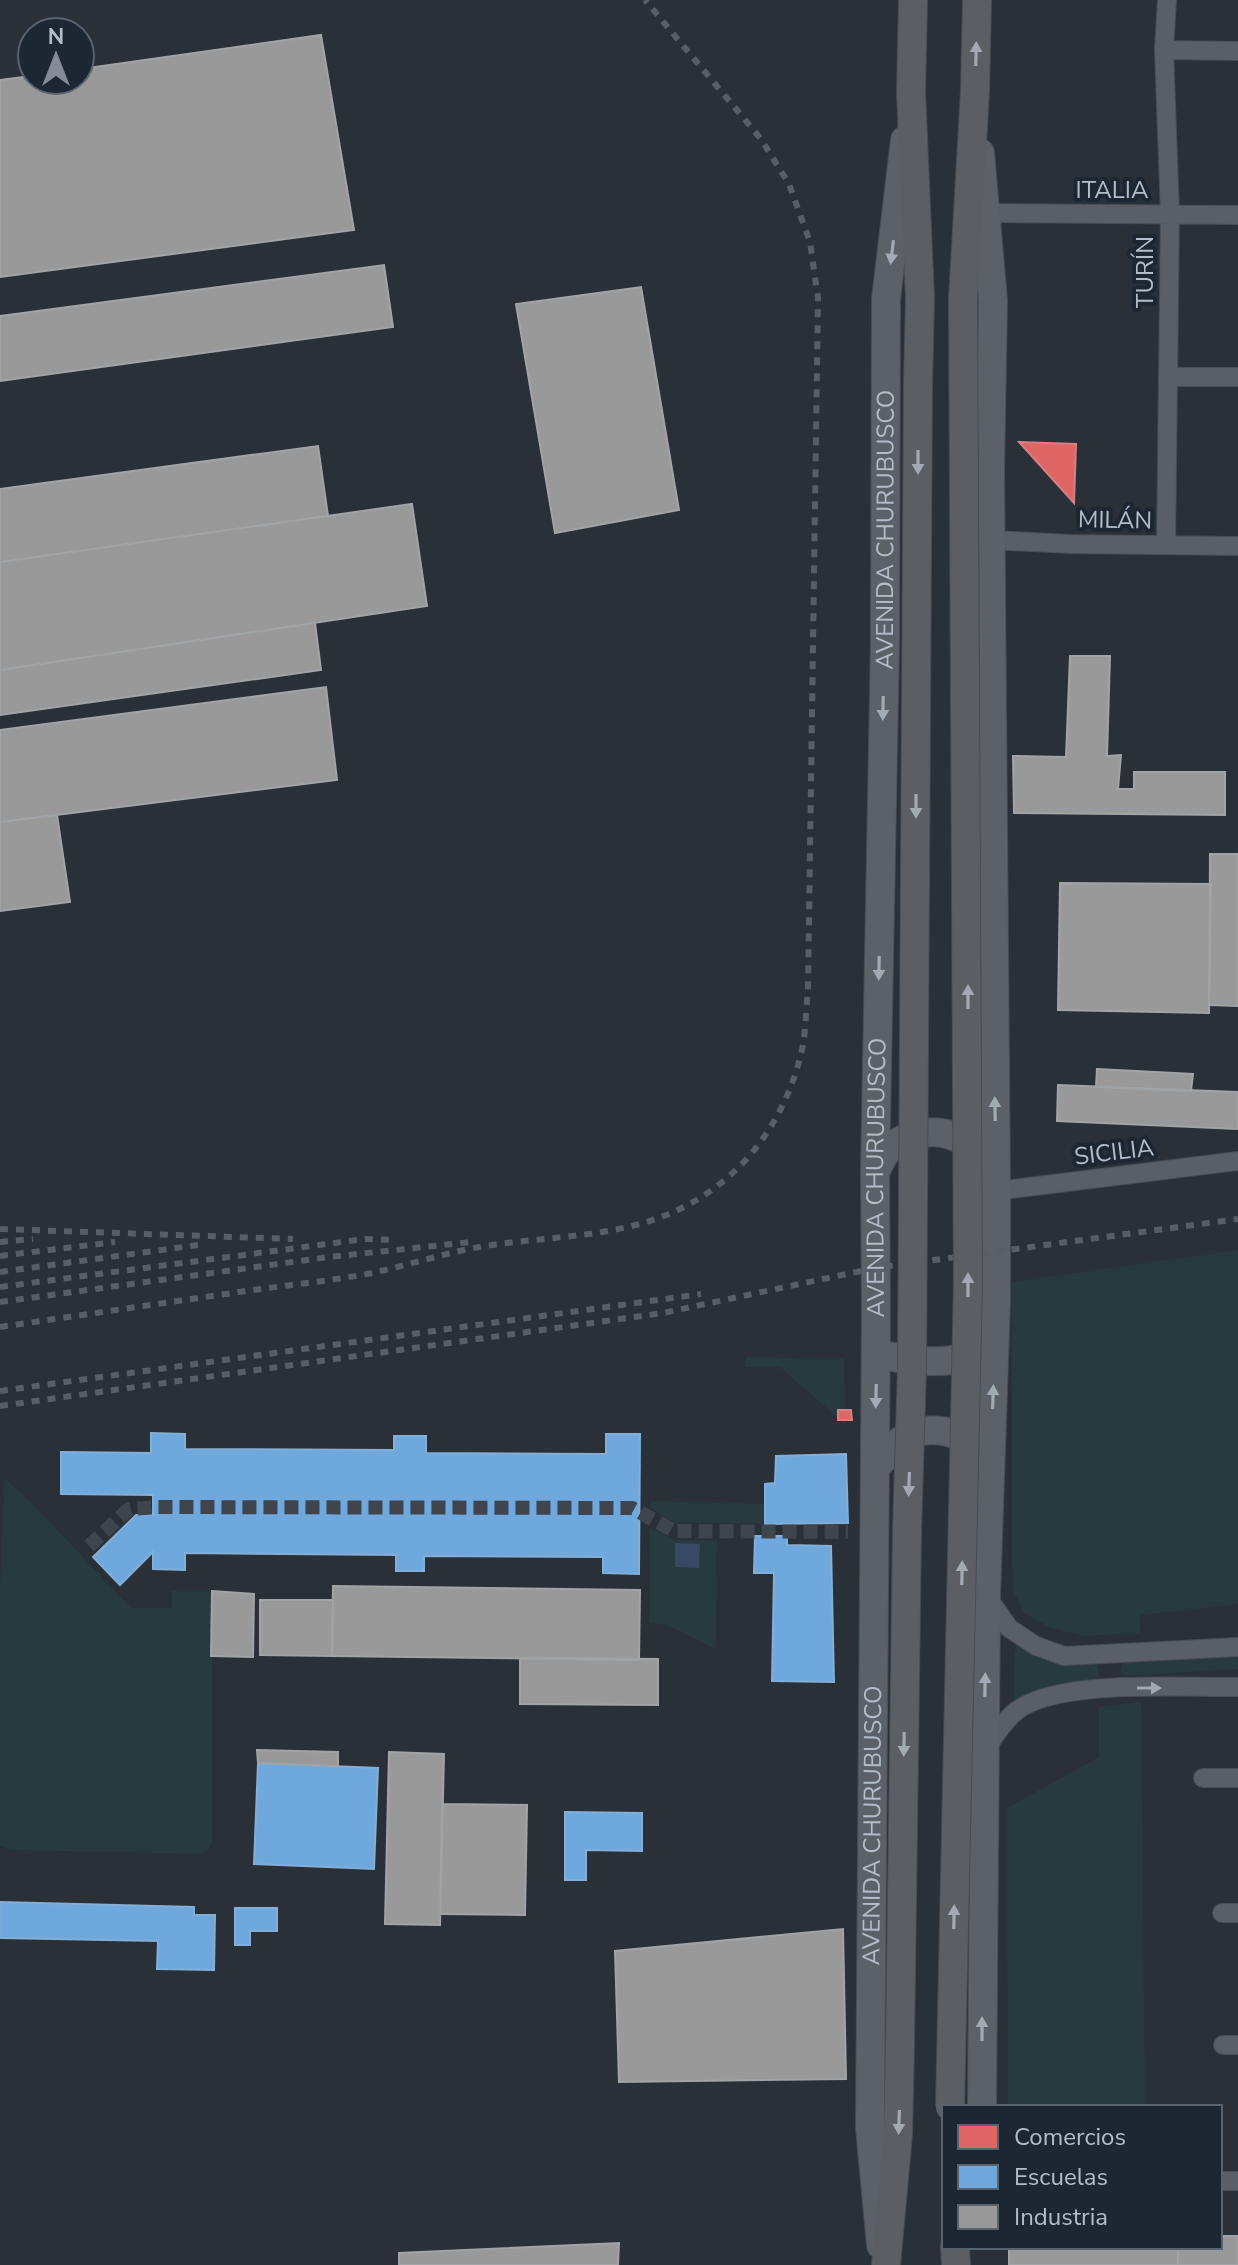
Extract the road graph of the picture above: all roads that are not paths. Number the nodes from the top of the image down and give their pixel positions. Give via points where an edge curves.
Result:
1 (913, 0) edge
2 (977, 0) edge
3 (1167, 0) edge
4 (1164, 50) junction
5 (1238, 51) edge
6 (975, 91) junction
7 (911, 92) junction
8 (985, 213) junction
9 (1170, 214) junction
10 (1238, 215) edge
11 (1169, 377) junction
12 (1238, 377) edge
13 (991, 540) junction
14 (1166, 545) junction
15 (1238, 546) edge
16 (1238, 1161) edge
17 (875, 1172) junction
18 (996, 1181) junction
19 (994, 1344) junction
20 (876, 1353) junction
21 (990, 1464) junction
22 (875, 1468) junction
23 (986, 1595) junction
24 (1238, 1647) edge
25 (1105, 1653) junction
26 (1238, 1687) edge
27 (1106, 1688) junction
28 (984, 1753) junction
29 (1203, 1778) dead end
30 (1238, 1778) edge
31 (950, 2105) edge
32 (982, 2105) edge
33 (884, 2265) edge

1 - 7 highway, AVENIDA CHURUBUSCO
6 -> 2 highway
3 - 4 street, TURÍN
4 - 5 street
4 - 9 street, TURÍN
6 - 8 main road
31 -> 6 highway, bridge via 968,1283 963,299
7 -> 17 main road, AVENIDA CHURUBUSCO via 886,299
7 -> 33 highway, AVENIDA CHURUBUSCO, bridge via 920,299 912,1367 898,2134
8 - 9 street, ITALIA
8 - 13 main road via 993,300
9 - 10 street, ITALIA
9 - 11 street, TURÍN
11 - 12 street
11 - 14 street, TURÍN
13 - 14 street, MILÁN
18 -> 13 main road
14 - 15 street, MILÁN
16 - 18 street, SICILIA
17 - 18 main road via 900,1140 940,1131 982,1153
17 - 20 main road, AVENIDA CHURUBUSCO
18 - 19 main road
19 - 20 main road via 978,1354 941,1361
21 -> 19 main road
20 -> 22 main road, AVENIDA CHURUBUSCO
21 - 22 main road via 961,1434 934,1430 910,1435
21 - 23 main road
22 - 33 main road, AVENIDA CHURUBUSCO via 870,2128
23 - 25 street via 1009,1628 1036,1646 1064,1656
28 -> 23 main road
24 - 25 street
25 - 27 street
27 -> 26 street
27 - 28 street via 1039,1698 1016,1711
32 -> 28 main road
29 - 30 street

